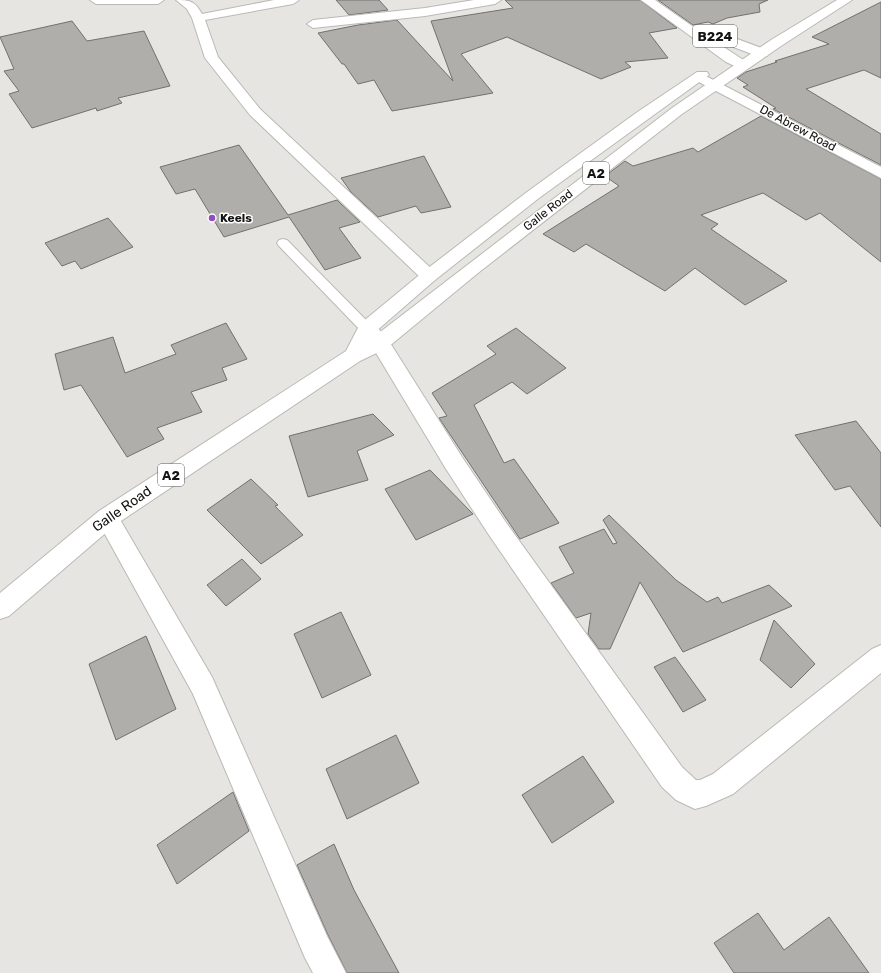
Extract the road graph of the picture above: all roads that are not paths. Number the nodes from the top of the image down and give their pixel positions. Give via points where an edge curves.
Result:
1 (96, 0) edge
2 (158, 0) edge
3 (182, 0) edge
4 (293, 0) edge
5 (495, 0) edge
6 (647, 0) edge
7 (846, 0) edge
8 (467, 2) edge
9 (198, 18) junction
10 (313, 24) dead end
11 (683, 24) junction
12 (756, 46) junction
13 (737, 62) junction
14 (700, 77) junction
15 (714, 84) junction
16 (881, 173) edge
17 (283, 243) dead end
18 (428, 276) junction
19 (374, 336) junction
20 (107, 518) junction
21 (0, 608) edge
22 (881, 657) edge
23 (330, 973) edge

1 - 2 main road
3 - 9 main road via 192,7
4 - 9 main road
5 - 8 main road
6 - 11 main road, B224
7 - 12 main road, Galle Road / A2
8 - 10 main road via 424,12
9 - 18 main road via 212,58 255,112
11 - 12 main road, B224
11 - 13 main road, B224
12 - 13 main road, Galle Road / A2
13 - 14 main road, Galle Road / A2
13 - 15 main road, Galle Road / A2
14 - 15 main road, De Abrew Road
14 - 18 main road, Galle Road / A2 via 641,116 533,195
15 - 16 main road, De Abrew Road
15 - 19 main road, Galle Road / A2 via 551,208
17 - 19 lane
18 - 19 main road, Galle Road / A2
19 - 20 main road, Galle Road / A2 via 353,356
19 - 22 main road via 497,528 672,777 688,793 700,795 723,784
20 - 21 main road, Galle Road / A2
20 - 23 main road via 203,686 316,947

